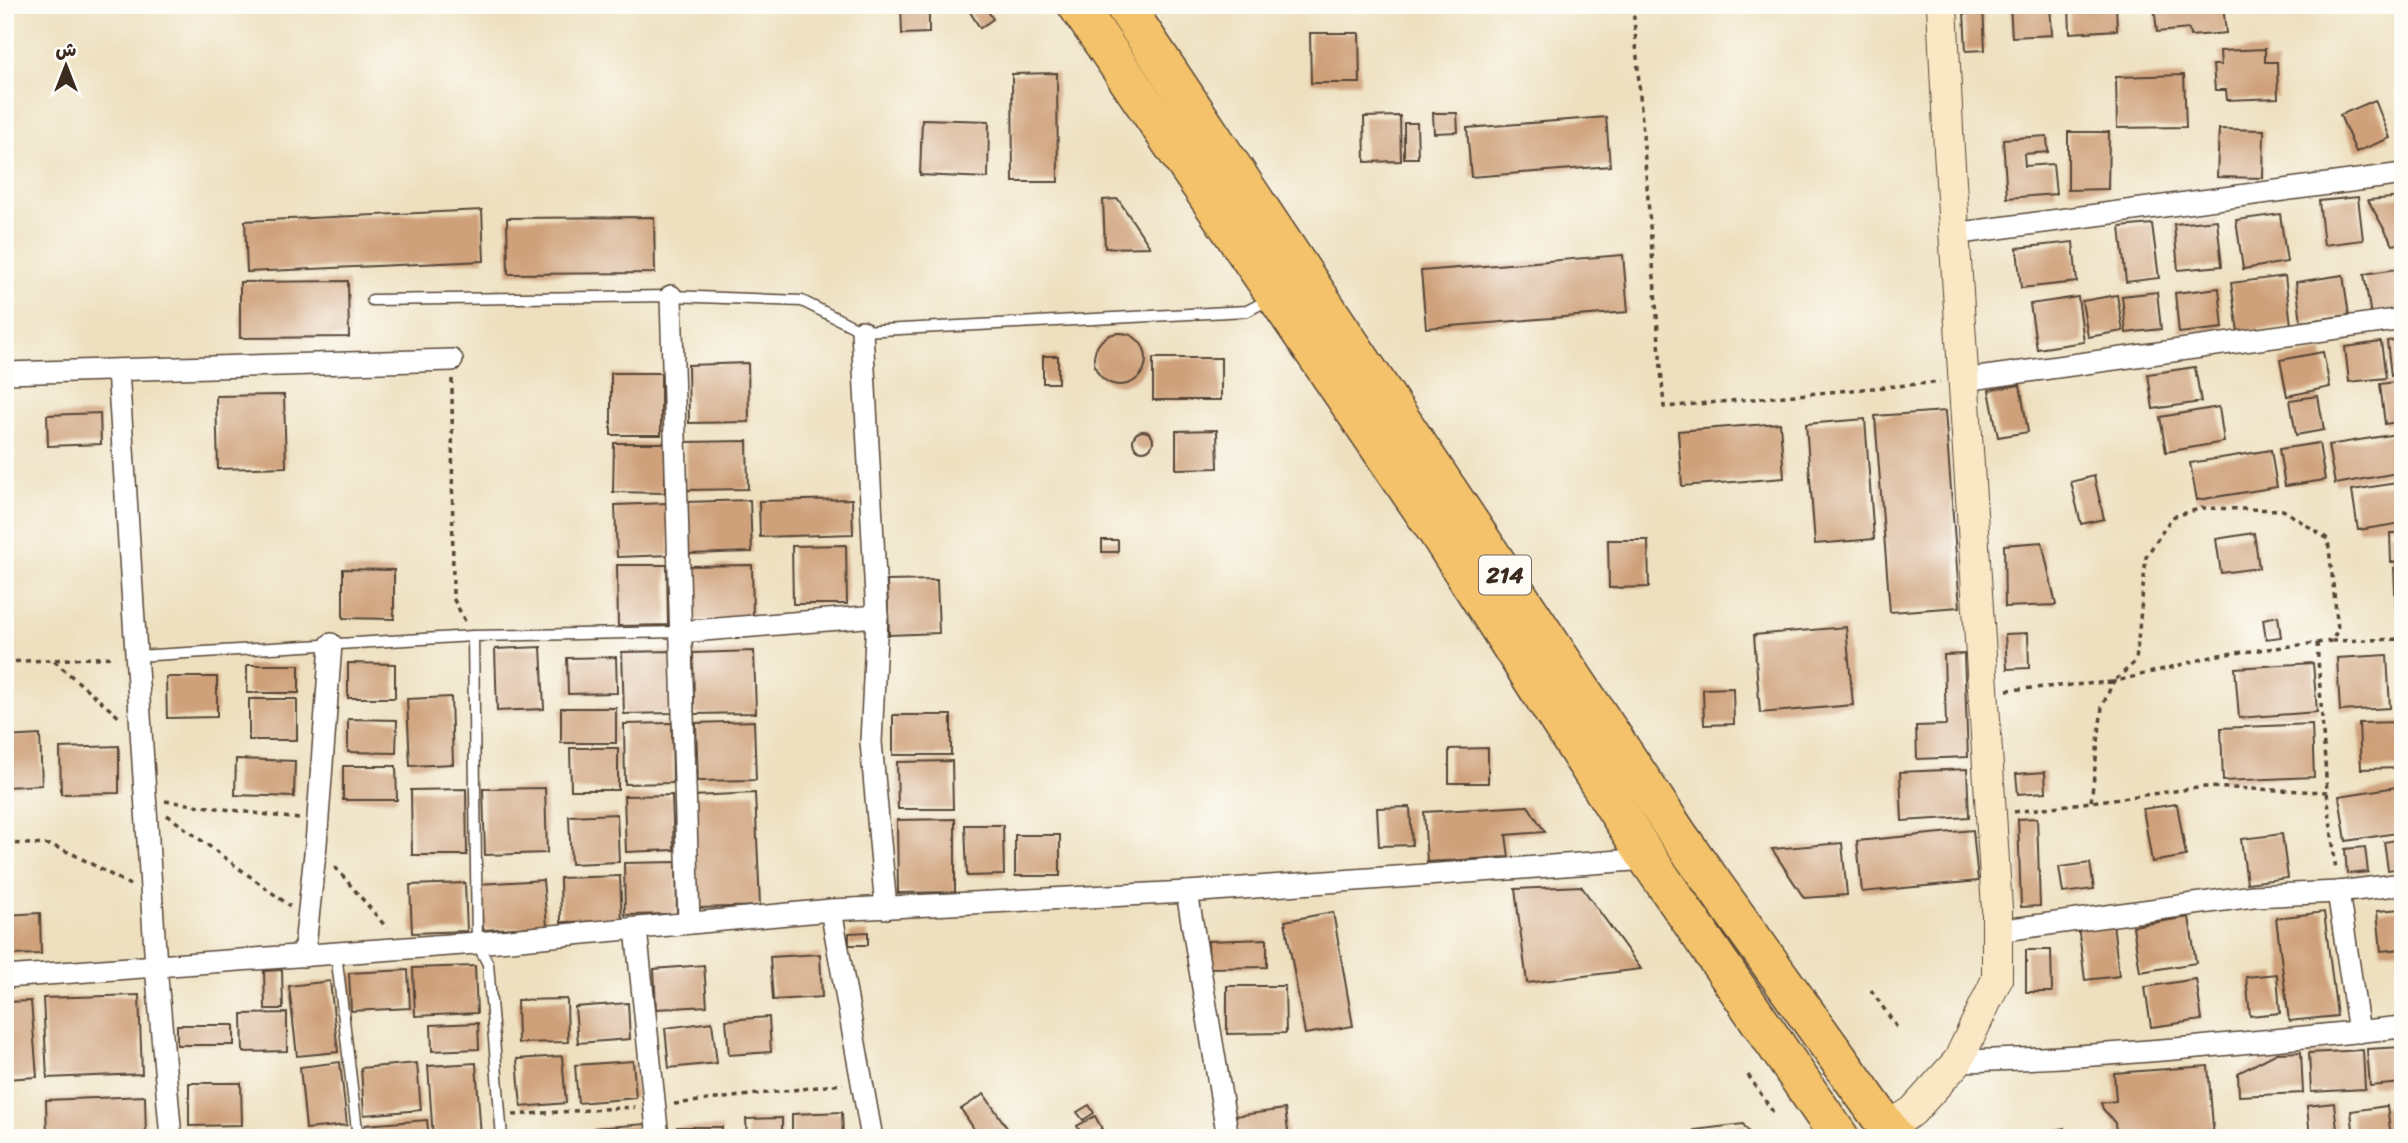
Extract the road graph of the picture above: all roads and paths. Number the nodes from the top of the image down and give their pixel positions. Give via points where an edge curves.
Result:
1 (1077, 5) edge
2 (1124, 5) edge
3 (1633, 5) edge
4 (1942, 5) edge
5 (2403, 174) edge
6 (1954, 234) junction
7 (671, 296) junction
8 (1276, 296) junction
9 (372, 300) dead end
10 (2403, 318) edge
11 (862, 331) junction
12 (452, 360) joint
13 (118, 370) junction
14 (5, 373) edge
15 (1964, 380) junction
16 (877, 616) junction
17 (680, 632) junction
18 (473, 636) junction
19 (2403, 639) edge
20 (2332, 641) junction
21 (2317, 643) junction
22 (331, 644) junction
23 (136, 656) junction
24 (52, 660) junction
25 (5, 662) edge
26 (2113, 682) junction
27 (1983, 692) junction
28 (141, 737) junction
29 (2327, 792) junction
30 (145, 799) junction
31 (2091, 802) junction
32 (1992, 815) junction
33 (318, 821) junction
34 (5, 843) edge
35 (316, 844) junction
36 (1648, 859) junction
37 (2403, 884) edge
38 (1187, 892) junction
39 (2338, 892) junction
40 (151, 897) junction
41 (886, 908) junction
42 (831, 910) junction
43 (308, 919) junction
44 (689, 923) junction
45 (636, 929) junction
46 (1997, 931) junction
47 (477, 943) junction
48 (404, 948) junction
49 (336, 953) junction
50 (304, 956) junction
51 (156, 966) junction
52 (5, 976) edge
53 (1871, 990) dead end
54 (2403, 1027) edge
55 (1898, 1029) dead end
56 (2360, 1031) junction
57 (1958, 1061) junction
58 (1748, 1075) dead end
59 (862, 1082) junction
60 (1863, 1092) junction
61 (655, 1106) junction
62 (1773, 1112) dead end
63 (500, 1115) junction
64 (1833, 1128) edge
65 (1892, 1132) edge
66 (171, 1138) edge
67 (358, 1138) edge
68 (502, 1138) edge
69 (658, 1138) edge
70 (872, 1138) edge
71 (1228, 1138) edge

1 - 8 highway, 214
2 - 60 highway, 214 via 1679,836
3 - 15 path via 1664,407
4 - 6 street
5 - 6 street
6 - 15 street
7 - 9 lane
7 - 11 lane via 802,301
7 - 17 street
8 - 11 lane via 1247,311
8 - 36 highway, 214 via 1438,533
10 - 15 street
11 - 16 street
12 - 13 street
12 - 18 path via 453,598
13 - 14 street
13 - 23 street
15 - 27 street
16 - 17 street
16 - 41 street via 871,742
17 - 18 lane
17 - 44 street
18 - 22 lane
18 - 47 lane
19 - 20 path
20 - 21 path
20 - 26 path via 2337,629 2329,539 2283,510 2202,508 2172,517 2146,557 2136,661
21 - 26 path via 2219,654
21 - 29 path
22 - 23 lane
22 - 33 street
23 - 24 path
23 - 28 street
24 - 25 path
24 - 28 path
26 - 27 path
26 - 31 path via 2102,707
27 - 32 street
28 - 30 street
29 - 31 path via 2205,787
29 - 39 path
30 - 33 path
30 - 40 street
30 - 43 path
31 - 32 path
32 - 46 street
33 - 35 street
34 - 40 path via 51,845
35 - 43 street
35 - 48 path
36 - 38 street
36 - 64 highway, 214
37 - 39 street
38 - 41 street
38 - 71 street
39 - 46 street via 2253,896
39 - 56 street
40 - 51 street
41 - 42 street
42 - 44 street
42 - 59 street
43 - 50 street
44 - 45 street
45 - 47 street
45 - 61 street
46 - 57 street via 1997,979
47 - 48 street
47 - 63 lane via 488,964
48 - 49 street
49 - 50 street
49 - 67 lane
50 - 51 street
51 - 52 street
51 - 66 street
53 - 55 path
54 - 56 street
56 - 57 street via 2049,1059
57 - 65 street
58 - 62 path
59 - 61 path
59 - 70 street
60 - 64 highway
60 - 65 highway, 214
61 - 63 path
61 - 69 street
63 - 68 lane

